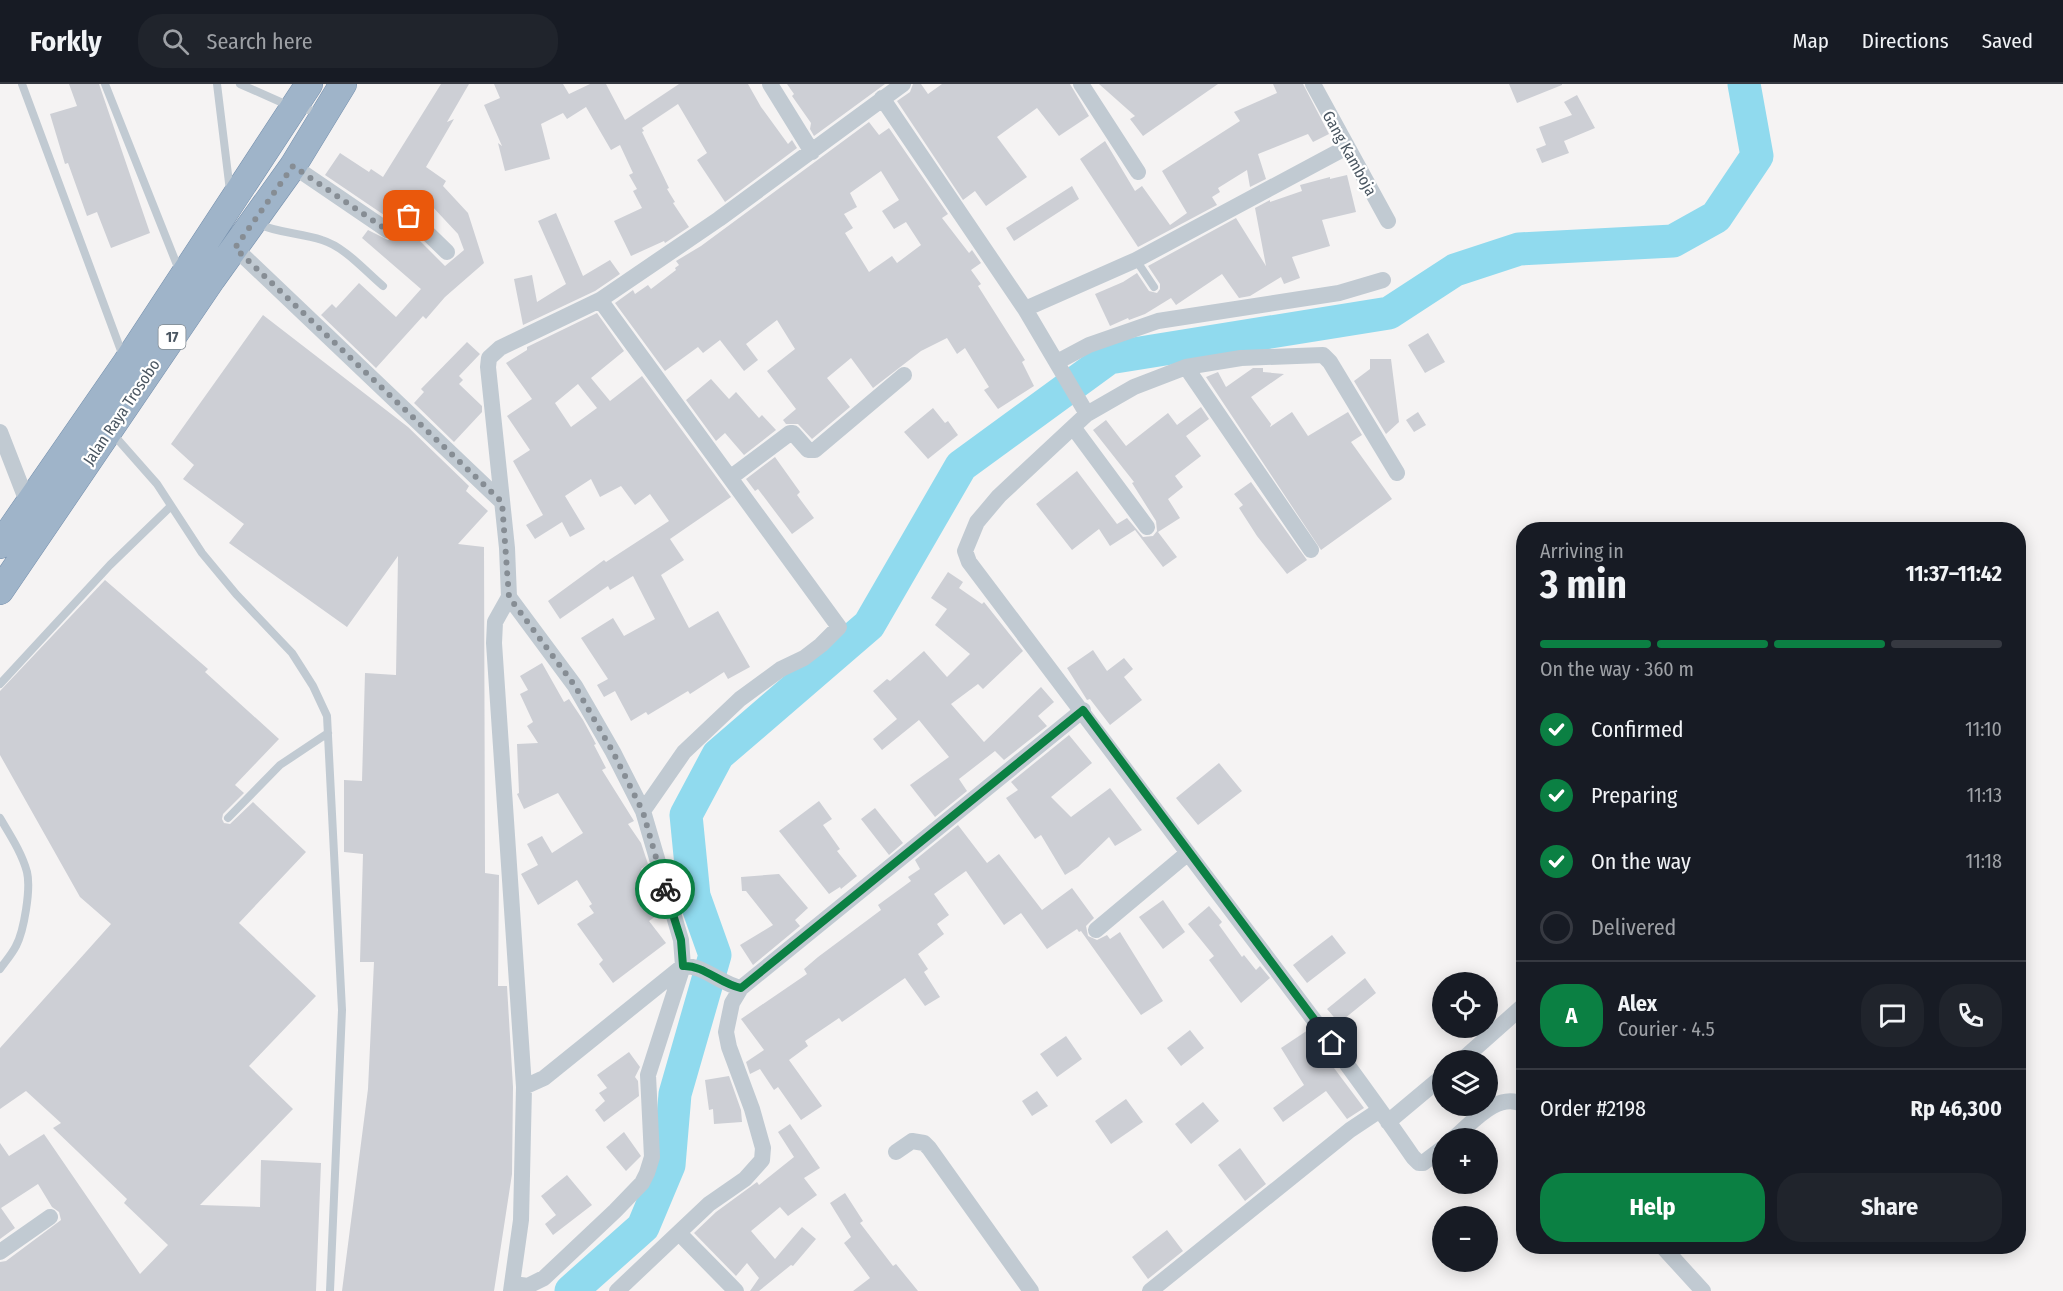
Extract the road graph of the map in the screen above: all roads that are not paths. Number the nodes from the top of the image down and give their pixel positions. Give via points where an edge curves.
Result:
1 (22, 84) edge
2 (105, 84) edge
3 (217, 84) edge
4 (240, 84) edge
5 (309, 84) edge
6 (344, 84) edge
7 (770, 84) edge
8 (903, 84) edge
9 (1082, 84) edge
10 (1313, 84) edge
11 (882, 98) junction
12 (294, 108) junction
13 (326, 113) junction
14 (1347, 147) junction
15 (812, 152) junction
16 (293, 166) junction
17 (1138, 172) dead end
18 (232, 201) junction
19 (1388, 221) dead end
20 (253, 222) junction
21 (235, 248) junction
22 (447, 252) dead end
23 (1136, 260) junction
24 (182, 278) junction
25 (1383, 280) dead end
26 (383, 286) dead end
27 (1155, 287) dead end
28 (600, 300) junction
29 (1025, 309) junction
30 (126, 363) junction
31 (1060, 367) junction
32 (1186, 367) junction
33 (904, 375) dead end
34 (1084, 410) junction
35 (1073, 428) junction
36 (108, 430) junction
37 (0, 432) edge
38 (1396, 473) dead end
39 (730, 478) junction
40 (502, 502) junction
41 (28, 504) junction
42 (171, 506) junction
43 (1146, 526) dead end
44 (0, 545) edge
45 (1311, 550) dead end
46 (0, 591) edge
47 (509, 597) junction
48 (0, 684) edge
49 (1083, 710) junction
50 (328, 733) junction
51 (643, 812) junction
52 (0, 818) edge
53 (228, 818) dead end
54 (1188, 853) junction
55 (1096, 930) dead end
56 (689, 966) junction
57 (0, 969) edge
58 (735, 987) junction
59 (1516, 1012) edge
60 (1473, 1050) edge
61 (1432, 1083) edge
62 (524, 1087) junction
63 (1516, 1102) edge
64 (1384, 1116) junction
65 (1467, 1128) edge
66 (896, 1152) dead end
67 (1432, 1157) edge
68 (50, 1217) dead end
69 (679, 1233) junction
70 (0, 1252) edge
71 (1669, 1254) edge
72 (512, 1287) edge
73 (330, 1291) edge
74 (617, 1291) edge
75 (736, 1291) edge
76 (1031, 1291) edge
77 (1150, 1291) edge
78 (1703, 1291) edge

1 - 30 lane
2 - 24 lane
3 - 18 lane
4 - 12 lane
5 - 12 highway, Jalan Raya Trosobo / 17
6 - 13 highway, Jalan Raya Trosobo / 17
7 - 15 street
8 - 11 street
9 - 17 street
10 - 14 street, Gang Kamboja
11 - 15 street
11 - 29 street
12 - 13 lane
12 - 18 highway, Jalan Raya Trosobo / 17
13 - 16 highway, Jalan Raya Trosobo / 17
14 - 19 street, Gang Kamboja
14 - 23 street
15 - 28 street
16 - 20 highway, Jalan Raya Trosobo / 17
16 - 22 street via 384,228 389,230 406,216 411,217
18 - 24 highway, Jalan Raya Trosobo / 17
20 - 21 highway, Jalan Raya Trosobo / 17
20 - 26 lane via 336,246
21 - 36 highway, Jalan Raya Trosobo / 17
21 - 40 street
23 - 27 lane
23 - 29 street
24 - 30 highway, Jalan Raya Trosobo / 17
25 - 31 street via 1339,293 1158,321 1089,345
28 - 39 street
28 - 40 street via 500,348 489,358
29 - 31 street
30 - 41 highway, Jalan Raya Trosobo / 17
31 - 34 street
32 - 34 street
32 - 38 street via 1242,358 1323,356
32 - 45 street
33 - 39 street via 815,450 808,450 790,433
34 - 35 street
35 - 43 street
35 - 49 street via 999,496 977,522 965,551 969,562
36 - 42 lane via 158,484
36 - 46 highway, Jalan Raya Trosobo / 17
37 - 41 street
39 - 51 street via 838,627 821,645 740,699 684,752
40 - 47 street
41 - 44 highway, Jalan Raya Trosobo / 17
42 - 48 lane via 110,565
42 - 50 lane via 236,594 292,653 327,716
47 - 51 street via 575,686
47 - 62 street via 495,622 494,643
49 - 54 street
49 - 58 street
50 - 53 lane via 280,765
50 - 73 lane via 342,1010
51 - 56 street
52 - 57 lane via 17,847 28,887 17,945
54 - 55 street
54 - 64 street
56 - 58 street
56 - 62 street via 544,1078
56 - 72 street via 648,1075 652,1157 642,1183 544,1278 528,1286
58 - 69 street via 726,1032 764,1155 755,1171 709,1204
59 - 60 street
61 - 64 street
62 - 72 street via 521,1220
63 - 65 street via 1500,1102
64 - 67 street via 1419,1163
64 - 77 street via 1350,1131
66 - 76 street via 912,1141 929,1148
68 - 70 street
69 - 74 street
69 - 75 street
71 - 78 street

